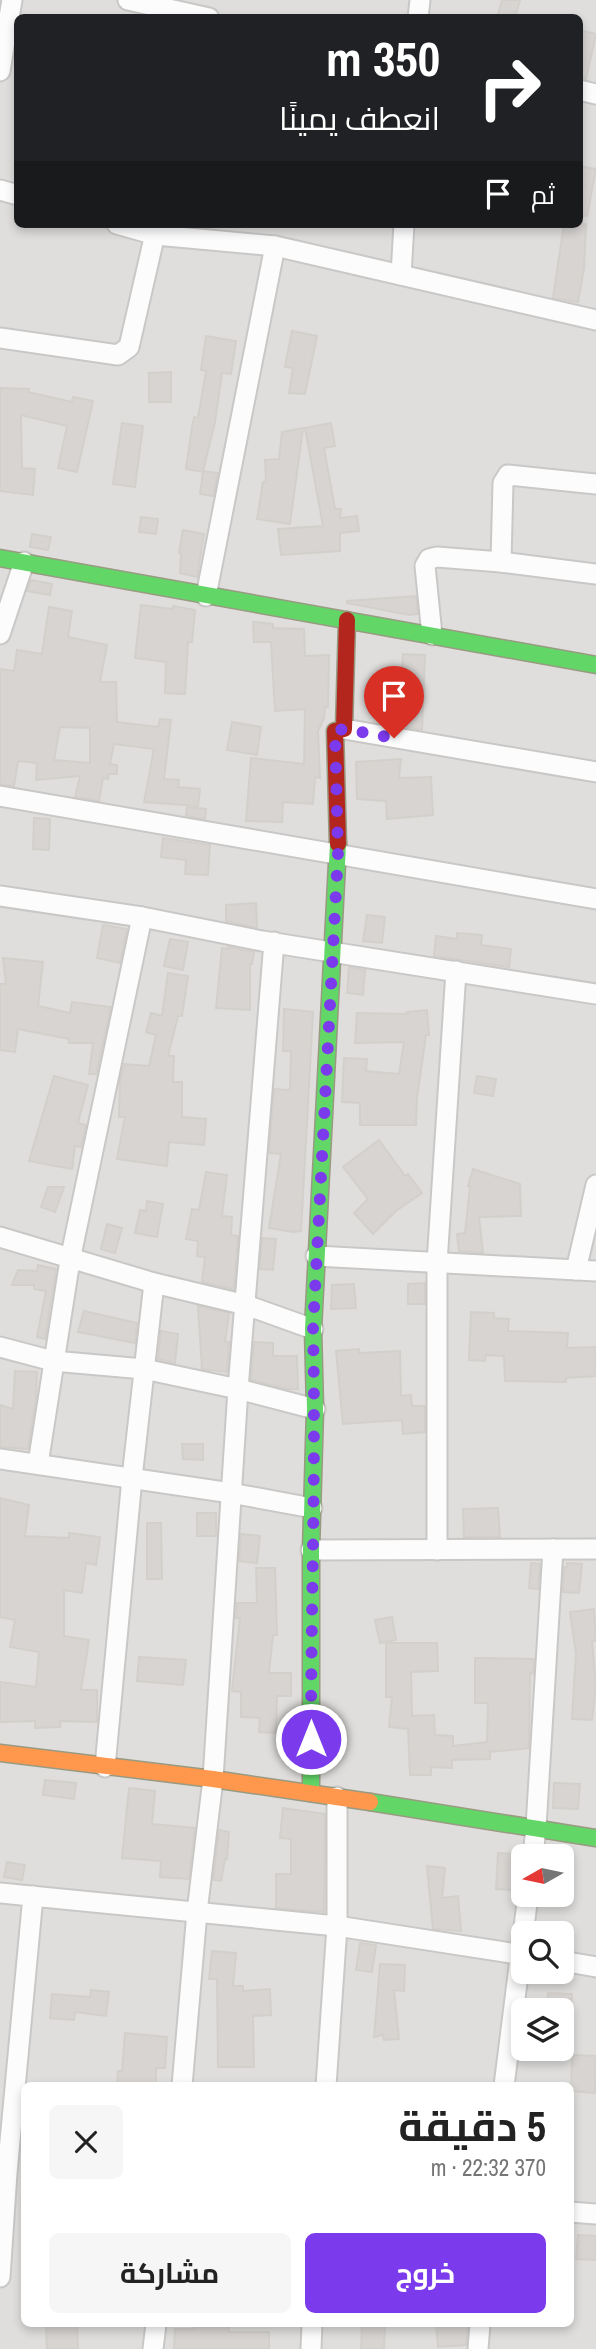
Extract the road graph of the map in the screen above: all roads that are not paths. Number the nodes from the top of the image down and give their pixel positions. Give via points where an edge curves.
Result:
1 (12, 0) edge
2 (128, 0) edge
3 (181, 10) edge
4 (0, 71) edge
5 (404, 228) edge
6 (157, 230) edge
7 (275, 246) junction
8 (401, 275) junction
9 (596, 320) edge
10 (0, 338) edge
11 (596, 484) edge
12 (0, 558) edge
13 (24, 562) junction
14 (501, 562) junction
15 (596, 574) edge
16 (206, 596) junction
17 (347, 620) junction
18 (0, 634) edge
19 (432, 635) junction
20 (596, 665) edge
21 (344, 729) junction
22 (596, 772) edge
23 (0, 796) edge
24 (338, 853) junction
25 (0, 896) edge
26 (596, 898) edge
27 (142, 917) junction
28 (274, 942) junction
29 (332, 953) junction
30 (456, 971) junction
31 (596, 995) edge
32 (596, 1185) edge
33 (0, 1237) edge
34 (316, 1256) junction
35 (70, 1260) junction
36 (437, 1264) junction
37 (586, 1270) edge
38 (154, 1283) junction
39 (246, 1305) junction
40 (313, 1329) junction
41 (0, 1347) edge
42 (53, 1362) junction
43 (144, 1369) junction
44 (238, 1389) junction
45 (315, 1409) junction
46 (0, 1459) edge
47 (38, 1464) junction
48 (132, 1478) junction
49 (231, 1493) junction
50 (312, 1508) junction
51 (553, 1549) junction
52 (596, 1549) edge
53 (312, 1550) junction
54 (437, 1550) junction
55 (0, 1753) edge
56 (105, 1767) junction
57 (213, 1779) junction
58 (311, 1793) junction
59 (337, 1797) junction
60 (536, 1828) junction
61 (596, 1838) edge
62 (534, 1844) edge
63 (0, 1893) edge
64 (33, 1896) junction
65 (197, 1912) junction
66 (337, 1927) junction
67 (511, 1953) edge
68 (574, 1963) edge
69 (596, 1967) edge
70 (518, 1984) edge
71 (22, 2082) edge
72 (182, 2082) edge
73 (326, 2082) edge
74 (505, 2082) edge
75 (21, 2092) edge
76 (16, 2174) edge
77 (574, 2212) edge
78 (596, 2214) edge
79 (0, 2277) edge
80 (156, 2327) edge
81 (312, 2327) edge
82 (480, 2327) edge
83 (153, 2349) edge
84 (311, 2349) edge
85 (478, 2349) edge

1 - 4 street
2 - 3 street
5 - 8 street
6 - 7 street
6 - 10 street via 129,347 118,355
7 - 8 street
7 - 16 street
8 - 9 street
11 - 14 street via 508,475 503,483
12 - 13 street
13 - 16 street
13 - 18 street
14 - 15 street
14 - 19 street via 429,559 425,566
16 - 17 street
17 - 19 street
17 - 21 street
19 - 20 street
21 - 22 street
21 - 24 street via 335,731
23 - 24 street
24 - 26 street
24 - 29 street
25 - 27 street
27 - 28 street
27 - 35 street
28 - 29 street
28 - 39 street
29 - 30 street
29 - 34 street
30 - 31 street
30 - 36 street
32 - 37 street
33 - 35 street
34 - 36 street
34 - 40 street
35 - 38 street
35 - 42 street
36 - 37 street
36 - 54 street
38 - 39 street
38 - 43 street
39 - 40 street
39 - 44 street
40 - 45 street
41 - 42 street
42 - 43 street
42 - 47 street
43 - 44 street
43 - 48 street
44 - 45 street
44 - 49 street
45 - 50 street
46 - 47 street
47 - 48 street
48 - 49 street
48 - 56 street
49 - 50 street
49 - 57 street
50 - 53 street
51 - 52 street
51 - 54 street
51 - 60 street
53 - 54 street
53 - 58 street
55 - 56 street
56 - 57 street
57 - 58 street
57 - 65 street
58 - 59 street
59 - 60 street
59 - 66 street
60 - 61 street
60 - 62 street
63 - 64 street
64 - 65 street
64 - 71 street
65 - 66 street
65 - 72 street
66 - 67 street
66 - 73 street
68 - 69 street
70 - 74 street
75 - 76 street
76 - 79 street
77 - 78 street
80 - 83 street
81 - 84 street
82 - 85 street

